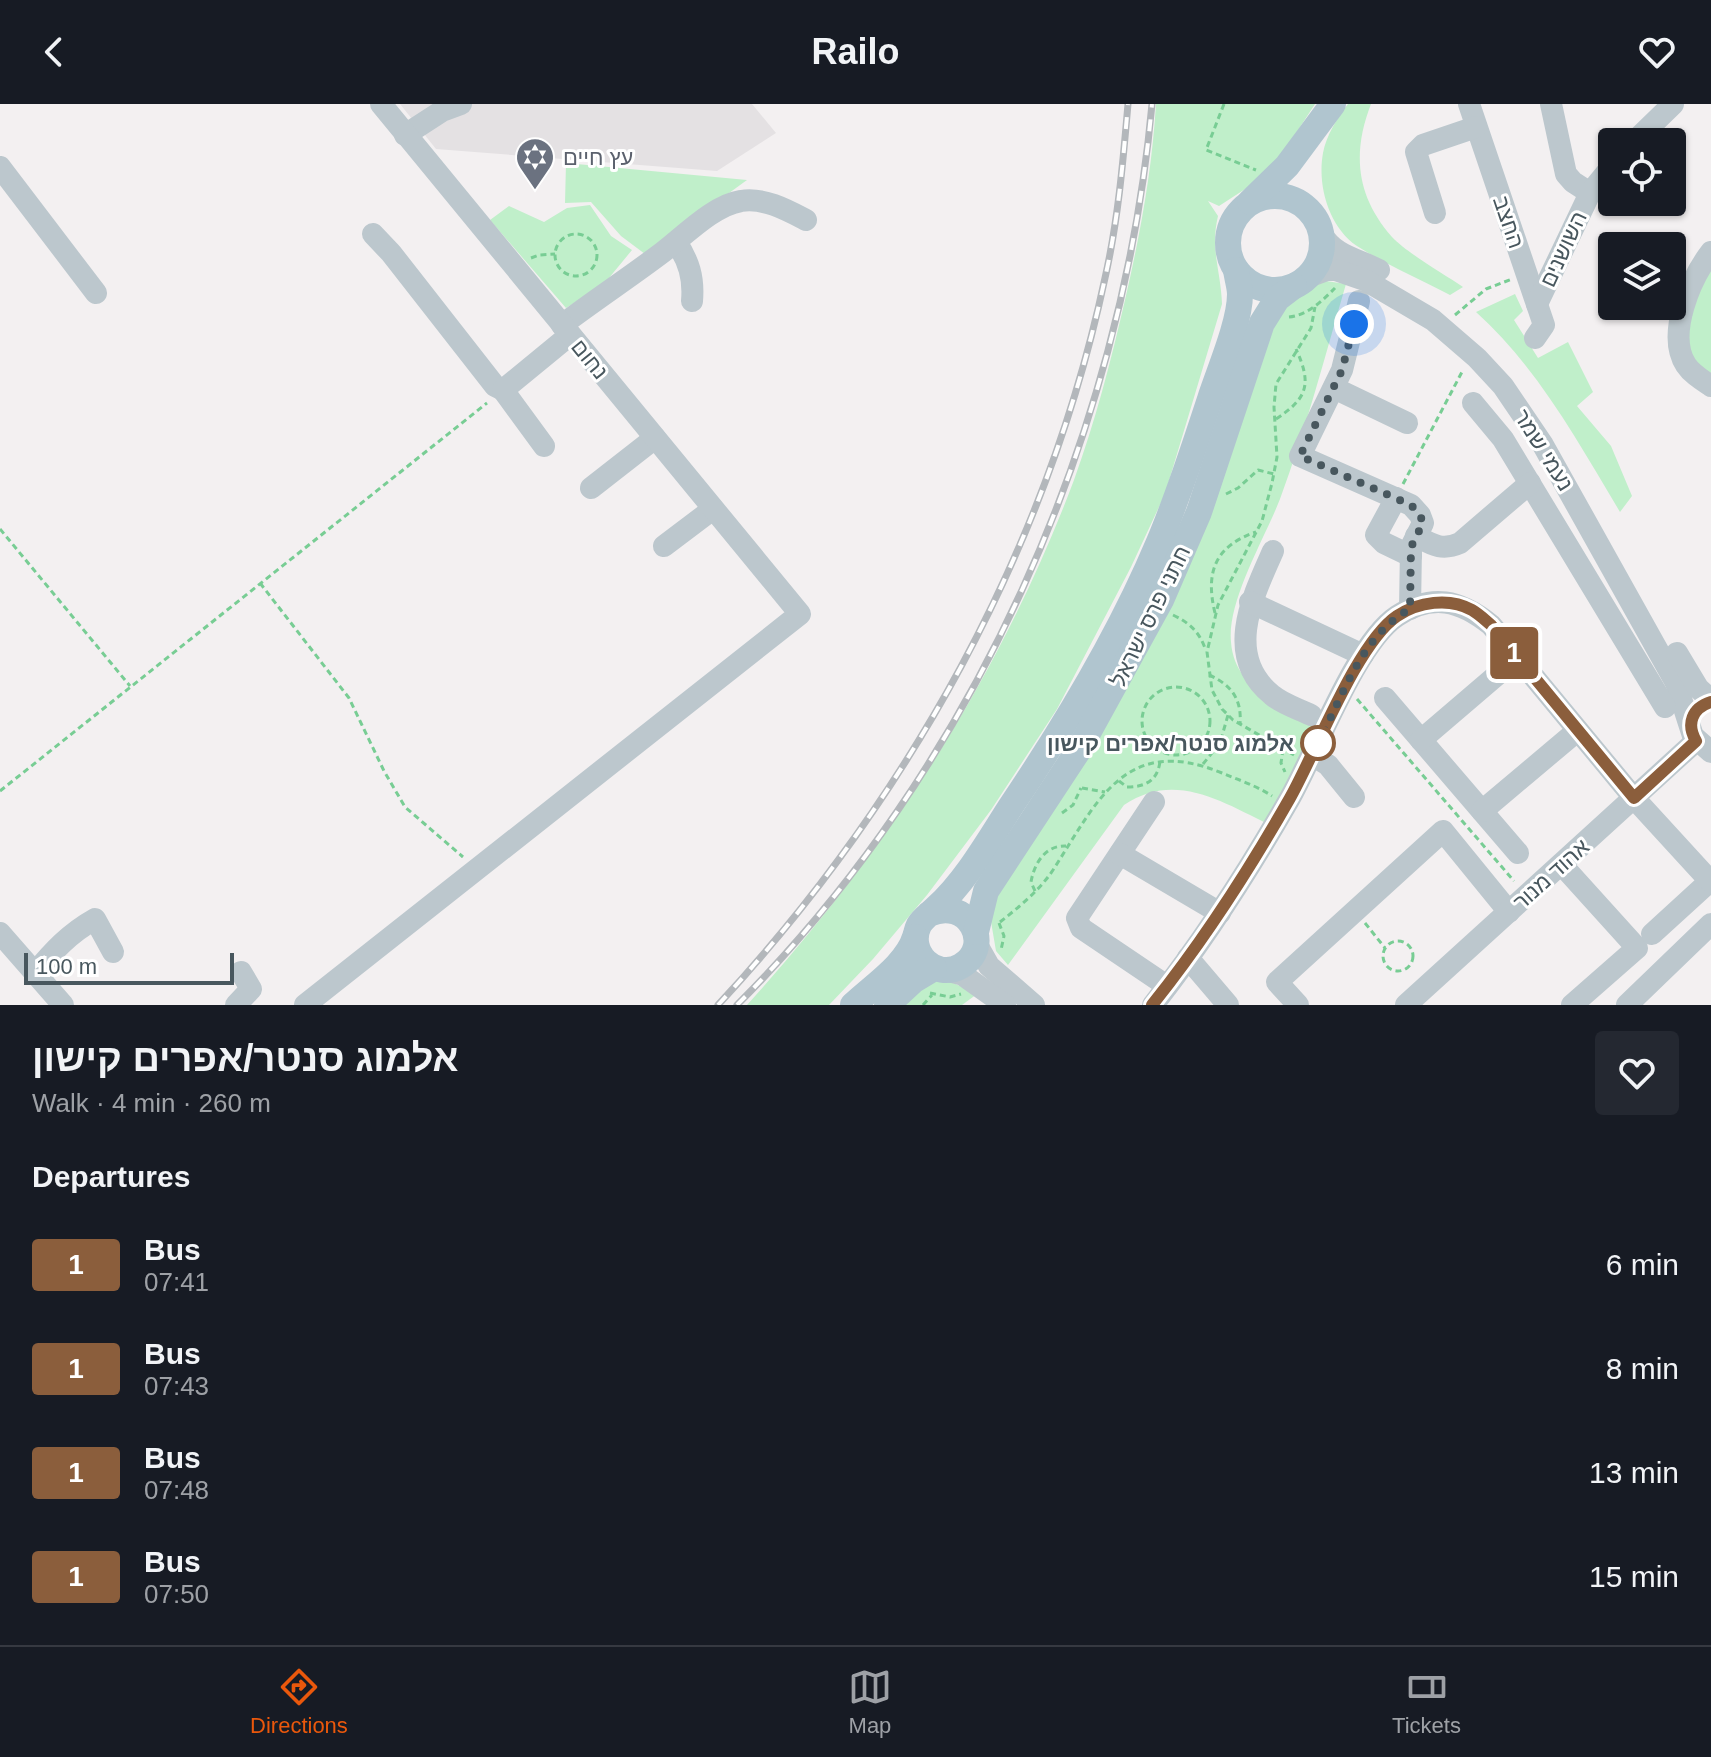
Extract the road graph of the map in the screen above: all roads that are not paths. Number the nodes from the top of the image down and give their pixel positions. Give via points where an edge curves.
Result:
1 (381, 104) edge
2 (461, 104) edge
3 (1469, 104) edge
4 (1551, 104) edge
5 (1673, 104) edge
6 (1327, 111) edge
7 (1476, 127) junction
8 (1648, 128) edge
9 (405, 135) junction
10 (0, 167) edge
11 (1598, 183) edge
12 (1590, 193) junction
13 (1250, 203) junction
14 (1309, 210) junction
15 (1435, 213) dead end
16 (806, 220) dead end
17 (373, 234) dead end
18 (1322, 234) junction
19 (676, 242) junction
20 (1711, 252) edge
21 (1236, 270) junction
22 (1301, 281) junction
23 (96, 293) dead end
24 (692, 301) dead end
25 (1359, 301) dead end
26 (1537, 304) junction
27 (566, 330) junction
28 (1535, 338) dead end
29 (1711, 386) edge
30 (1334, 388) junction
31 (503, 390) junction
32 (1473, 403) dead end
33 (1407, 423) dead end
34 (655, 438) junction
35 (544, 446) dead end
36 (1530, 483) junction
37 (591, 488) dead end
38 (1396, 498) junction
39 (713, 509) junction
40 (664, 546) dead end
41 (1413, 546) junction
42 (1273, 551) dead end
43 (1250, 602) junction
44 (1410, 609) junction
45 (1363, 655) junction
46 (1518, 657) junction
47 (1385, 698) dead end
48 (1711, 701) edge
49 (1665, 707) dead end
50 (1311, 715) dead end
51 (1577, 731) junction
52 (1421, 740) junction
53 (1703, 743) edge
54 (1312, 755) junction
55 (1354, 797) dead end
56 (1634, 798) junction
57 (1154, 802) dead end
58 (1482, 811) junction
59 (1518, 853) dead end
60 (1120, 854) junction
61 (1562, 865) junction
62 (1710, 880) edge
63 (1509, 912) junction
64 (1220, 913) junction
65 (929, 914) junction
66 (1711, 924) edge
67 (0, 933) edge
68 (1652, 934) dead end
69 (915, 937) junction
70 (976, 938) junction
71 (113, 952) dead end
72 (1188, 958) junction
73 (241, 972) dead end
74 (35, 973) junction
75 (931, 978) junction
76 (1167, 986) junction
77 (1409, 1004) edge
78 (63, 1005) edge
79 (236, 1005) edge
80 (305, 1005) edge
81 (853, 1005) edge
82 (887, 1005) edge
83 (1005, 1005) edge
84 (1034, 1005) edge
85 (1153, 1005) edge
86 (1228, 1005) edge
87 (1298, 1005) edge
88 (1572, 1005) edge
89 (1627, 1005) edge

1 - 9 street, נחום
2 - 9 street
3 - 7 street, החצב
4 - 12 street, השושנים via 1566,174
5 - 8 street
6 - 13 main road via 1287,166
6 - 14 main road via 1310,138 1299,172
7 - 15 street via 1416,152
7 - 26 street, החצב
9 - 27 street, נחום
10 - 23 street
11 - 12 street, השושנים
12 - 26 street, השושנים
13 - 14 main road via 1284,196
13 - 21 main road via 1229,232 1227,245
14 - 18 main road
16 - 19 street via 782,208 741,200
17 - 31 street
18 - 22 main road via 1317,264
18 - 48 street, נעמי שמר via 1337,251 1441,307 1488,347 1537,407 1690,677
19 - 24 street via 694,282
19 - 27 street
20 - 29 street via 1689,291 1678,341 1687,366
21 - 22 main road via 1256,286 1282,289
21 - 65 main road, חתני פרס ישראל via 1240,295 1231,332 1175,503 1138,589 1056,738 948,897
22 - 53 street, נעמי שמר via 1327,270 1365,280 1433,320 1503,386 1543,445 1676,683
22 - 70 main road, חתני פרס ישראל via 1277,299 1255,340 1205,494 1153,615 1067,768 986,891
25 - 30 street
26 - 28 street, החצב via 1544,325
27 - 31 street
27 - 34 street, נחום
30 - 33 street
30 - 38 street via 1300,456
31 - 35 street
32 - 36 street
34 - 37 street
34 - 39 street, נחום
36 - 41 street via 1460,543 1448,548
36 - 49 street
38 - 41 street via 1411,505 1423,523
38 - 41 street via 1376,535 1384,543
39 - 40 street
39 - 80 street, נחום via 800,614
41 - 44 street
42 - 43 street
43 - 45 street
43 - 50 street via 1245,631 1254,674 1273,696
44 - 45 street via 1384,627
44 - 46 street via 1427,603 1472,610
45 - 54 street
46 - 51 street
46 - 52 street
47 - 52 street
48 - 53 street, נעמי שמר via 1696,710
51 - 56 street
51 - 58 street
52 - 58 street
53 - 56 street, אהוד מנור
54 - 55 street via 1328,765
54 - 64 street
56 - 61 street, אהוד מנור
56 - 62 street
57 - 60 street
58 - 59 street
60 - 64 street
60 - 76 street via 1077,918 1081,928
61 - 63 street, אהוד מנור
61 - 88 street via 1637,948
62 - 68 street
63 - 77 street, אהוד מנור
63 - 87 street via 1443,831 1277,982
64 - 72 street
65 - 69 main road
65 - 70 main road via 957,911 972,923
66 - 89 street
67 - 74 street
69 - 75 main road
69 - 81 main road via 898,963
70 - 75 main road via 974,952 962,966
70 - 84 street via 989,966
71 - 74 street via 95,919 59,944
72 - 76 street
72 - 86 street
73 - 79 street via 251,989
74 - 78 street
75 - 82 main road
75 - 83 street via 963,975
76 - 85 street

